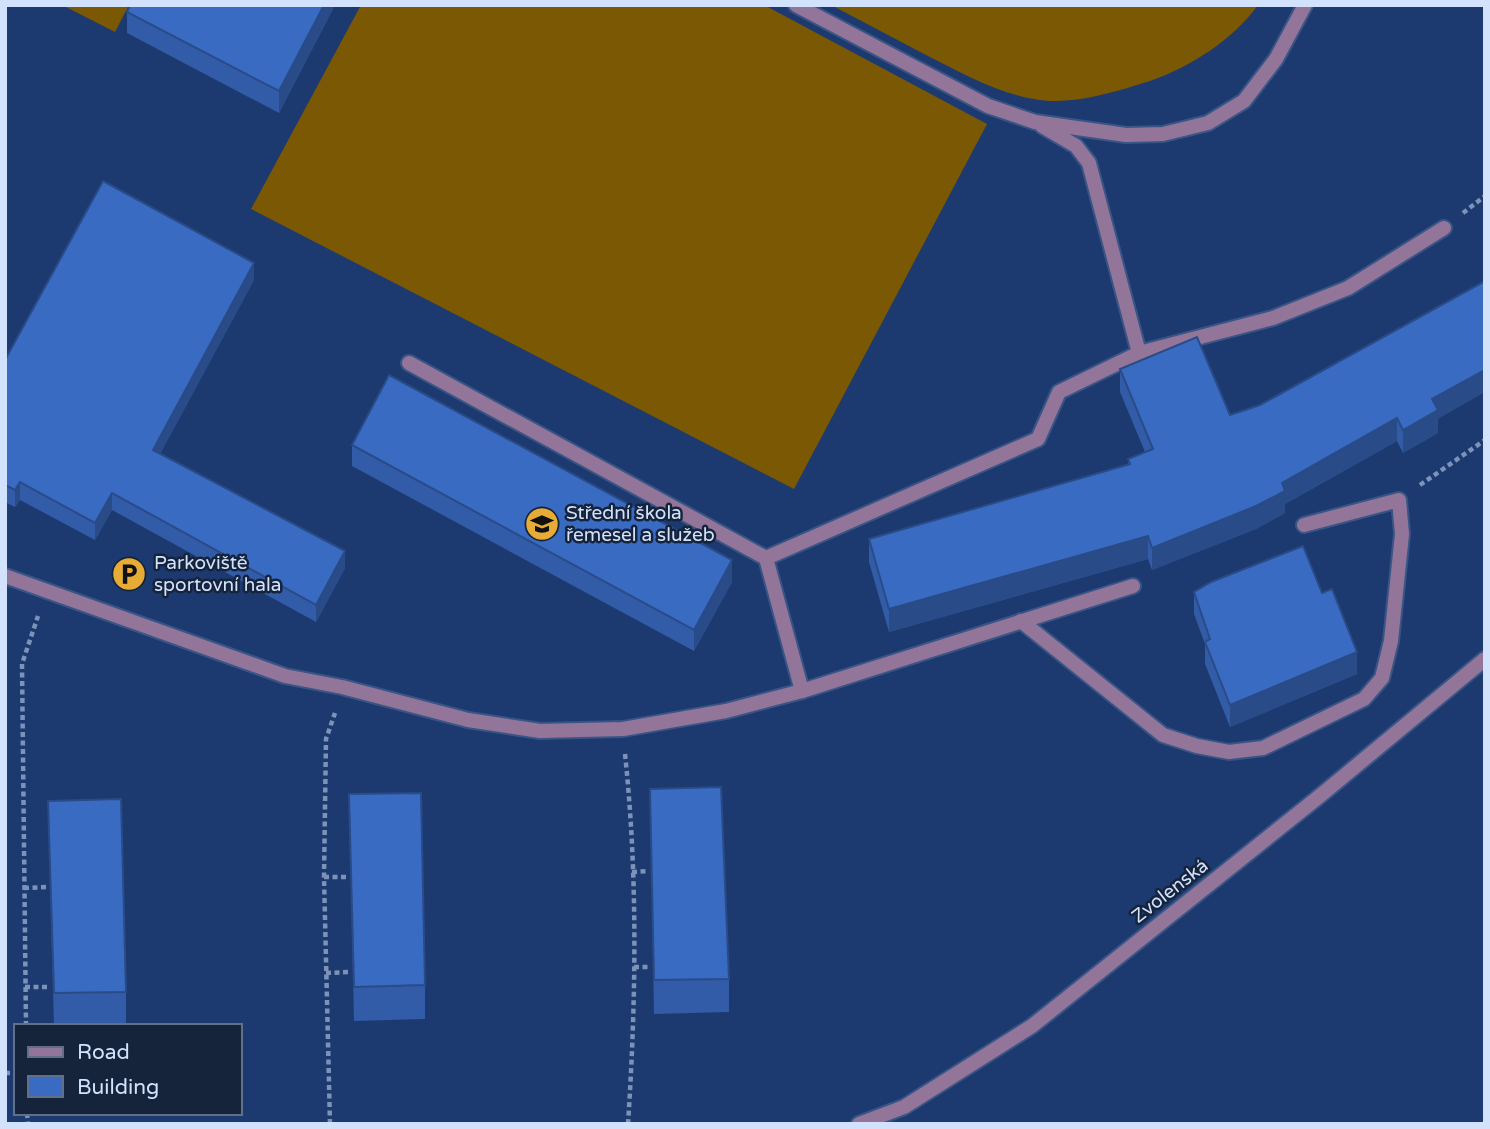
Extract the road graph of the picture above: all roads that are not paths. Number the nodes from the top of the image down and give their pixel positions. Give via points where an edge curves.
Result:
1 (796, 5) edge
2 (1305, 5) edge
3 (1035, 121) junction
4 (1444, 228) dead end
5 (1139, 352) junction
6 (409, 363) dead end
7 (1304, 525) dead end
8 (766, 558) junction
9 (5, 576) edge
10 (1133, 586) dead end
11 (1021, 621) junction
12 (1485, 659) edge
13 (803, 691) junction
14 (859, 1124) edge

1 - 3 street via 988,106
2 - 3 street via 1276,59 1244,101 1208,123 1163,134 1126,135
3 - 5 street via 1076,146 1089,163
4 - 5 street via 1348,288 1273,318
5 - 8 street via 1059,392 1038,439
6 - 8 street
7 - 11 street via 1399,500 1402,534 1391,641 1382,678 1364,699 1262,748 1229,752 1163,735
8 - 13 street
9 - 13 street via 285,676 468,720 540,731 623,729 726,711
10 - 11 street
11 - 13 street
12 - 14 street, Zvolenská via 1032,1026 904,1107

